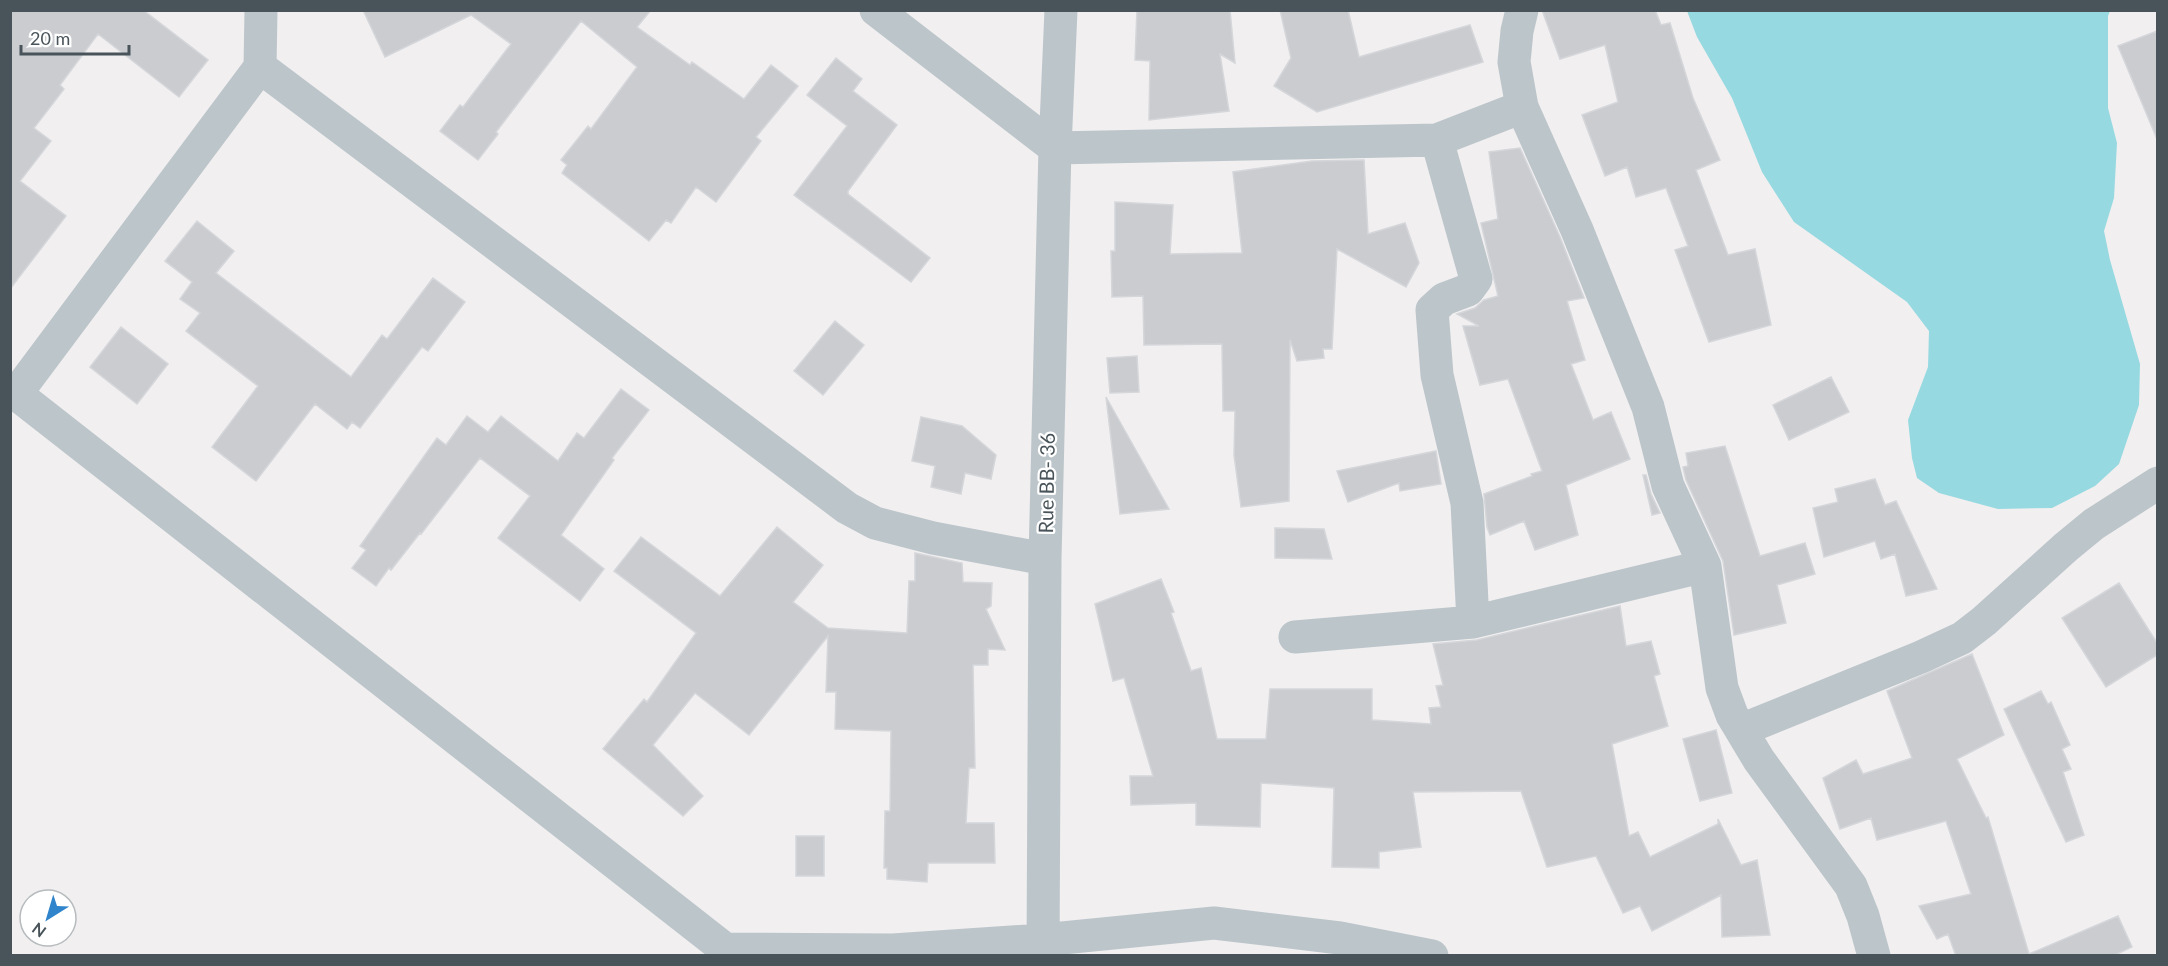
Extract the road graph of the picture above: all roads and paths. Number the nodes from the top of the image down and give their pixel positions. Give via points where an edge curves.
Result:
1 (261, 10) edge
2 (876, 10) edge
3 (1061, 10) edge
4 (1522, 10) edge
5 (260, 67) junction
6 (1522, 107) junction
7 (1437, 140) junction
8 (1054, 148) junction
9 (13, 392) edge
10 (2157, 483) edge
11 (1045, 559) junction
12 (1705, 566) junction
13 (1473, 622) junction
14 (1295, 637) dead end
15 (1741, 730) junction
16 (1043, 948) edge
17 (723, 952) edge
18 (1432, 956) edge
19 (1874, 956) edge

1 - 5 street
2 - 8 street
3 - 8 street, Rue BB- 36
4 - 6 street via 1514,62
5 - 9 street
5 - 11 street via 859,516 933,538
6 - 7 street
6 - 12 street via 1577,230 1648,407 1668,486
7 - 8 street
7 - 13 street via 1476,279 1468,290 1444,298 1432,310 1437,375 1467,503
8 - 11 street, Rue BB- 36
9 - 17 street
10 - 15 street via 2094,524 1962,638
11 - 16 street, Rue BB- 36
12 - 13 street
12 - 15 street via 1722,688
13 - 14 street
15 - 19 street via 1851,886
16 - 17 street
16 - 18 street via 1214,923 1340,938

